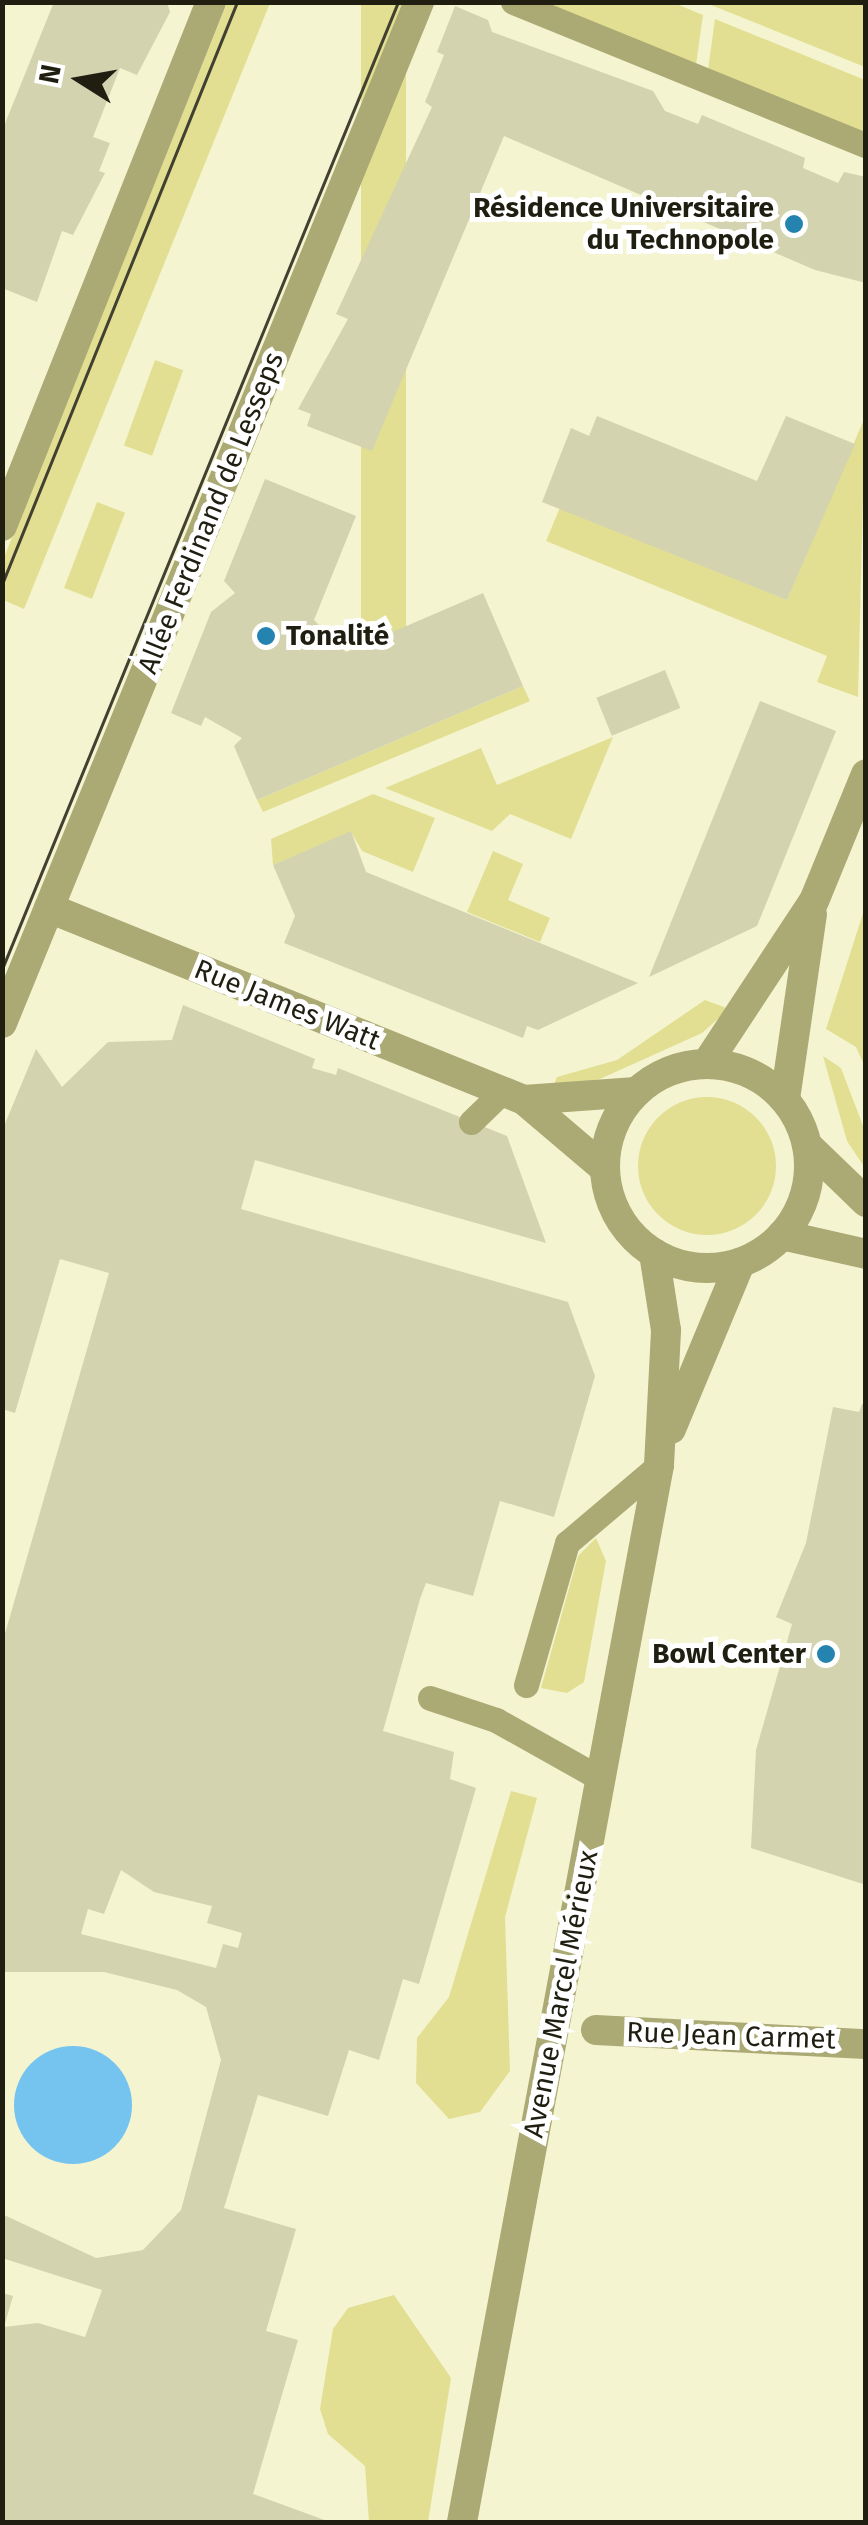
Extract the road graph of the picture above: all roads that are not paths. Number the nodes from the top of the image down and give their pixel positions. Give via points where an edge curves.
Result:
1 (212, 2) edge
2 (419, 2) edge
3 (513, 2) edge
4 (866, 146) edge
5 (2, 526) edge
6 (866, 774) edge
7 (814, 901) junction
8 (49, 908) junction
9 (2, 1023) edge
10 (707, 1064) junction
11 (636, 1092) junction
12 (514, 1096) junction
13 (785, 1099) junction
14 (471, 1122) dead end
15 (808, 1146) junction
16 (605, 1169) junction
17 (866, 1202) edge
18 (782, 1236) junction
19 (654, 1253) junction
20 (866, 1254) edge
21 (740, 1263) junction
22 (659, 1465) junction
23 (526, 1685) dead end
24 (430, 1698) dead end
25 (601, 1779) junction
26 (596, 2030) dead end
27 (866, 2044) edge
28 (462, 2522) edge

1 - 5 street
2 - 8 street, Allée Ferdinand de Lesseps
3 - 4 lane
6 - 7 street
7 - 10 street
7 - 13 street
8 - 9 street, Allée Ferdinand de Lesseps
8 - 12 street, Rue James Watt
10 - 11 street
10 - 13 street via 736,1067
11 - 12 street, Rue James Watt
11 - 16 street via 608,1140
12 - 14 lane
12 - 16 street, Rue James Watt
13 - 15 street
15 - 17 street
15 - 18 street via 800,1208
16 - 19 street via 619,1218
18 - 20 street
18 - 21 street
19 - 21 street via 681,1265
19 - 22 street, Avenue Marcel Mérieux via 666,1330
21 - 22 street, Avenue Marcel Mérieux via 702,1335
22 - 23 lane via 566,1543
22 - 25 street, Avenue Marcel Mérieux
24 - 25 lane via 496,1720
25 - 28 street, Avenue Marcel Mérieux
26 - 27 street, Rue Jean Carmet

